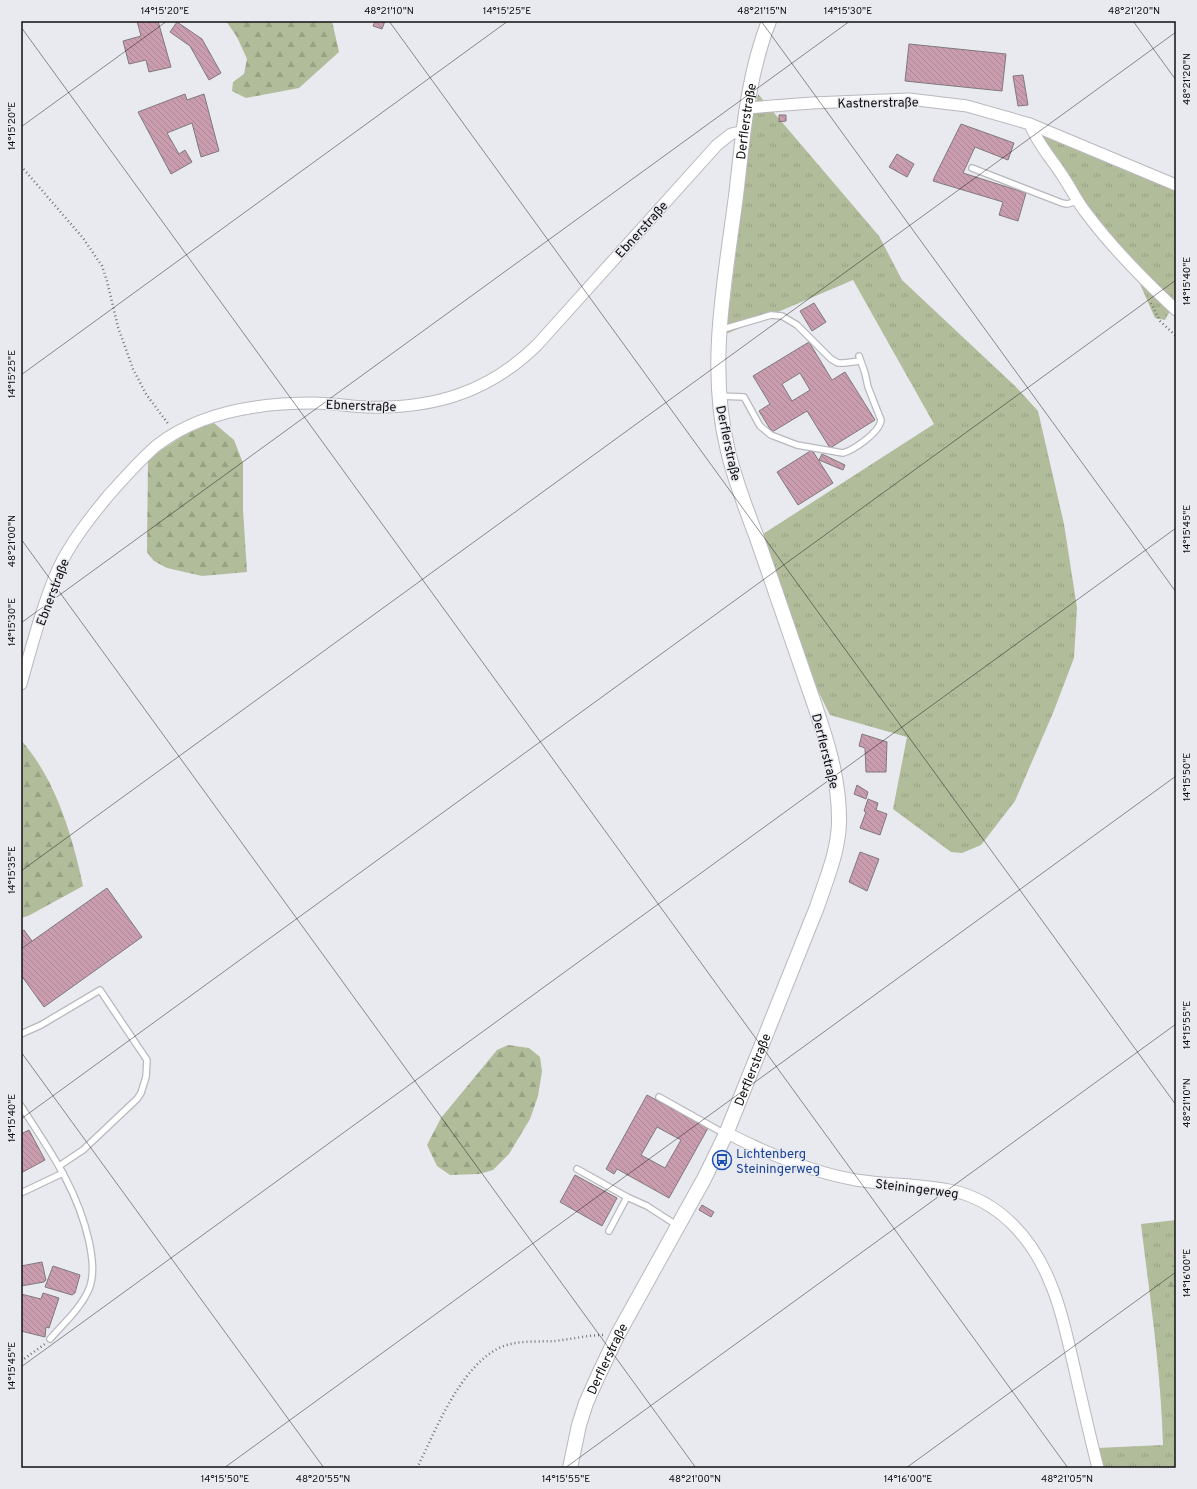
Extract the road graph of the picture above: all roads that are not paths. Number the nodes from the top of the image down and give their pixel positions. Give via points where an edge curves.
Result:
1 (769, 21) edge
2 (747, 108) junction
3 (1030, 124) junction
4 (744, 131) junction
5 (972, 168) dead end
6 (1176, 185) edge
7 (1078, 201) junction
8 (1176, 310) edge
9 (719, 330) junction
10 (719, 396) junction
11 (21, 684) edge
12 (21, 1034) edge
13 (659, 1097) dead end
14 (21, 1106) edge
15 (726, 1134) junction
16 (59, 1166) junction
17 (577, 1169) dead end
18 (63, 1173) junction
19 (21, 1193) edge
20 (627, 1197) junction
21 (678, 1226) junction
22 (608, 1231) dead end
23 (50, 1339) road end
24 (570, 1468) edge
25 (1098, 1468) edge

1 - 2 street, Derflerstraße via 759,51
2 - 3 street, Kastnerstraße via 909,99 967,106
2 - 4 street, Derflerstraße
3 - 6 street, Kastnerstraße
3 - 7 street via 1038,142
4 - 9 street, Derflerstraße
4 - 11 street, Ebnerstraße via 731,134 717,145 537,345 509,369 484,385 455,396 399,406 367,407 311,403 254,407 205,419 177,432 156,446 101,505 74,540 51,588
5 - 7 lane via 1062,203
7 - 8 street via 1110,243
9 - 10 street, Derflerstraße
9 - 10 lane via 771,315 782,316 797,325 838,363 844,364 860,359 881,423 874,433 853,450 843,453 797,446 771,435 760,426 744,397
10 - 15 street, Derflerstraße via 722,424 734,474 825,735 837,785 839,824 824,888
12 - 16 lane via 100,990 147,1060 146,1077 137,1099 83,1150
13 - 15 lane
14 - 16 lane
15 - 21 street, Derflerstraße
15 - 25 street, Steiningerweg via 814,1170 856,1180 947,1189 979,1199 1004,1215 1031,1247 1052,1286 1067,1336
16 - 18 lane
17 - 20 lane
18 - 19 lane
18 - 23 lane via 75,1196 85,1226 92,1256 92,1271 84,1298
20 - 21 lane via 647,1206
20 - 22 lane
21 - 24 street, Derflerstraße via 618,1334 598,1376 586,1403

